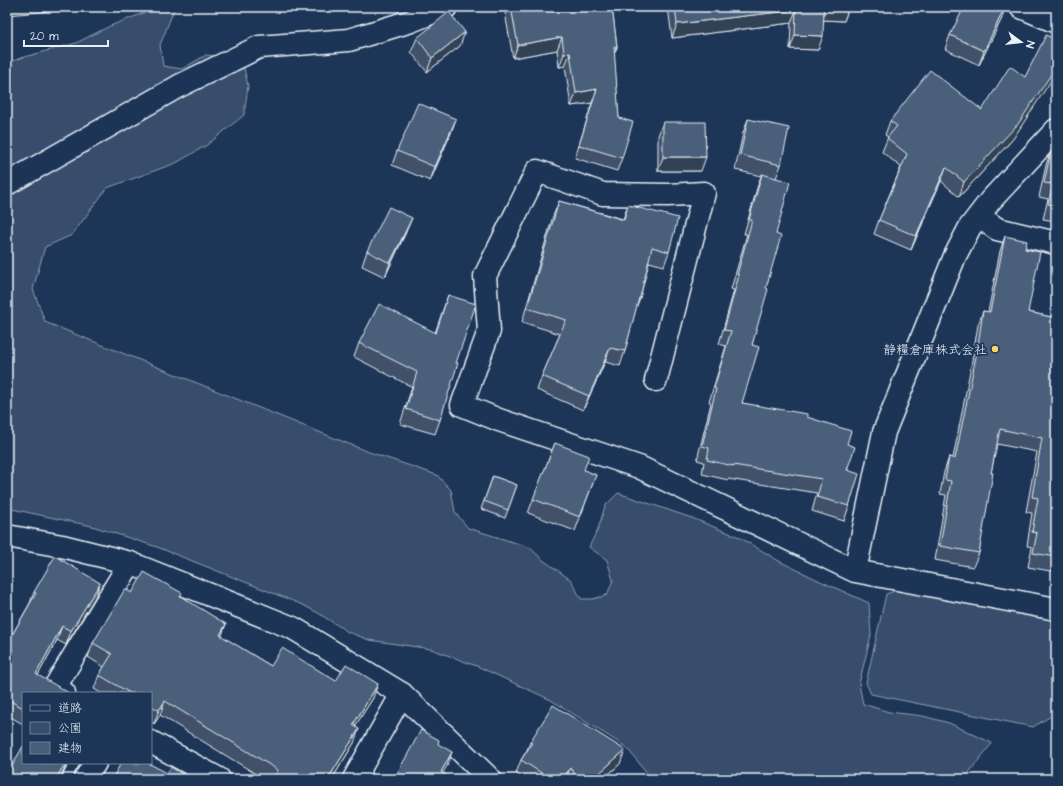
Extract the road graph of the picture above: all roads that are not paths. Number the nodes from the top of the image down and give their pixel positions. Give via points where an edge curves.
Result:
1 (446, 7) edge
2 (1021, 7) edge
3 (1056, 22) edge
4 (1056, 130) edge
5 (7, 184) edge
6 (979, 216) junction
7 (1056, 243) edge
8 (656, 380) dead end
9 (7, 536) edge
10 (130, 563) junction
11 (855, 571) junction
12 (1056, 609) edge
13 (62, 692) edge
14 (402, 694) junction
15 (152, 743) edge
16 (94, 764) edge
17 (85, 779) edge
18 (219, 779) edge
19 (354, 779) edge
20 (490, 779) edge

1 - 5 street via 349,40 259,47 179,86
2 - 3 street
4 - 6 street
6 - 7 street via 997,229
6 - 11 street via 970,227 955,256 884,432
8 - 11 street via 704,193 602,194 537,171 485,276 489,331 462,405 639,467
9 - 10 street via 62,546
10 - 13 street via 55,687
10 - 14 street via 293,628
11 - 12 street
14 - 19 street
14 - 20 street
15 - 18 street
16 - 17 street

